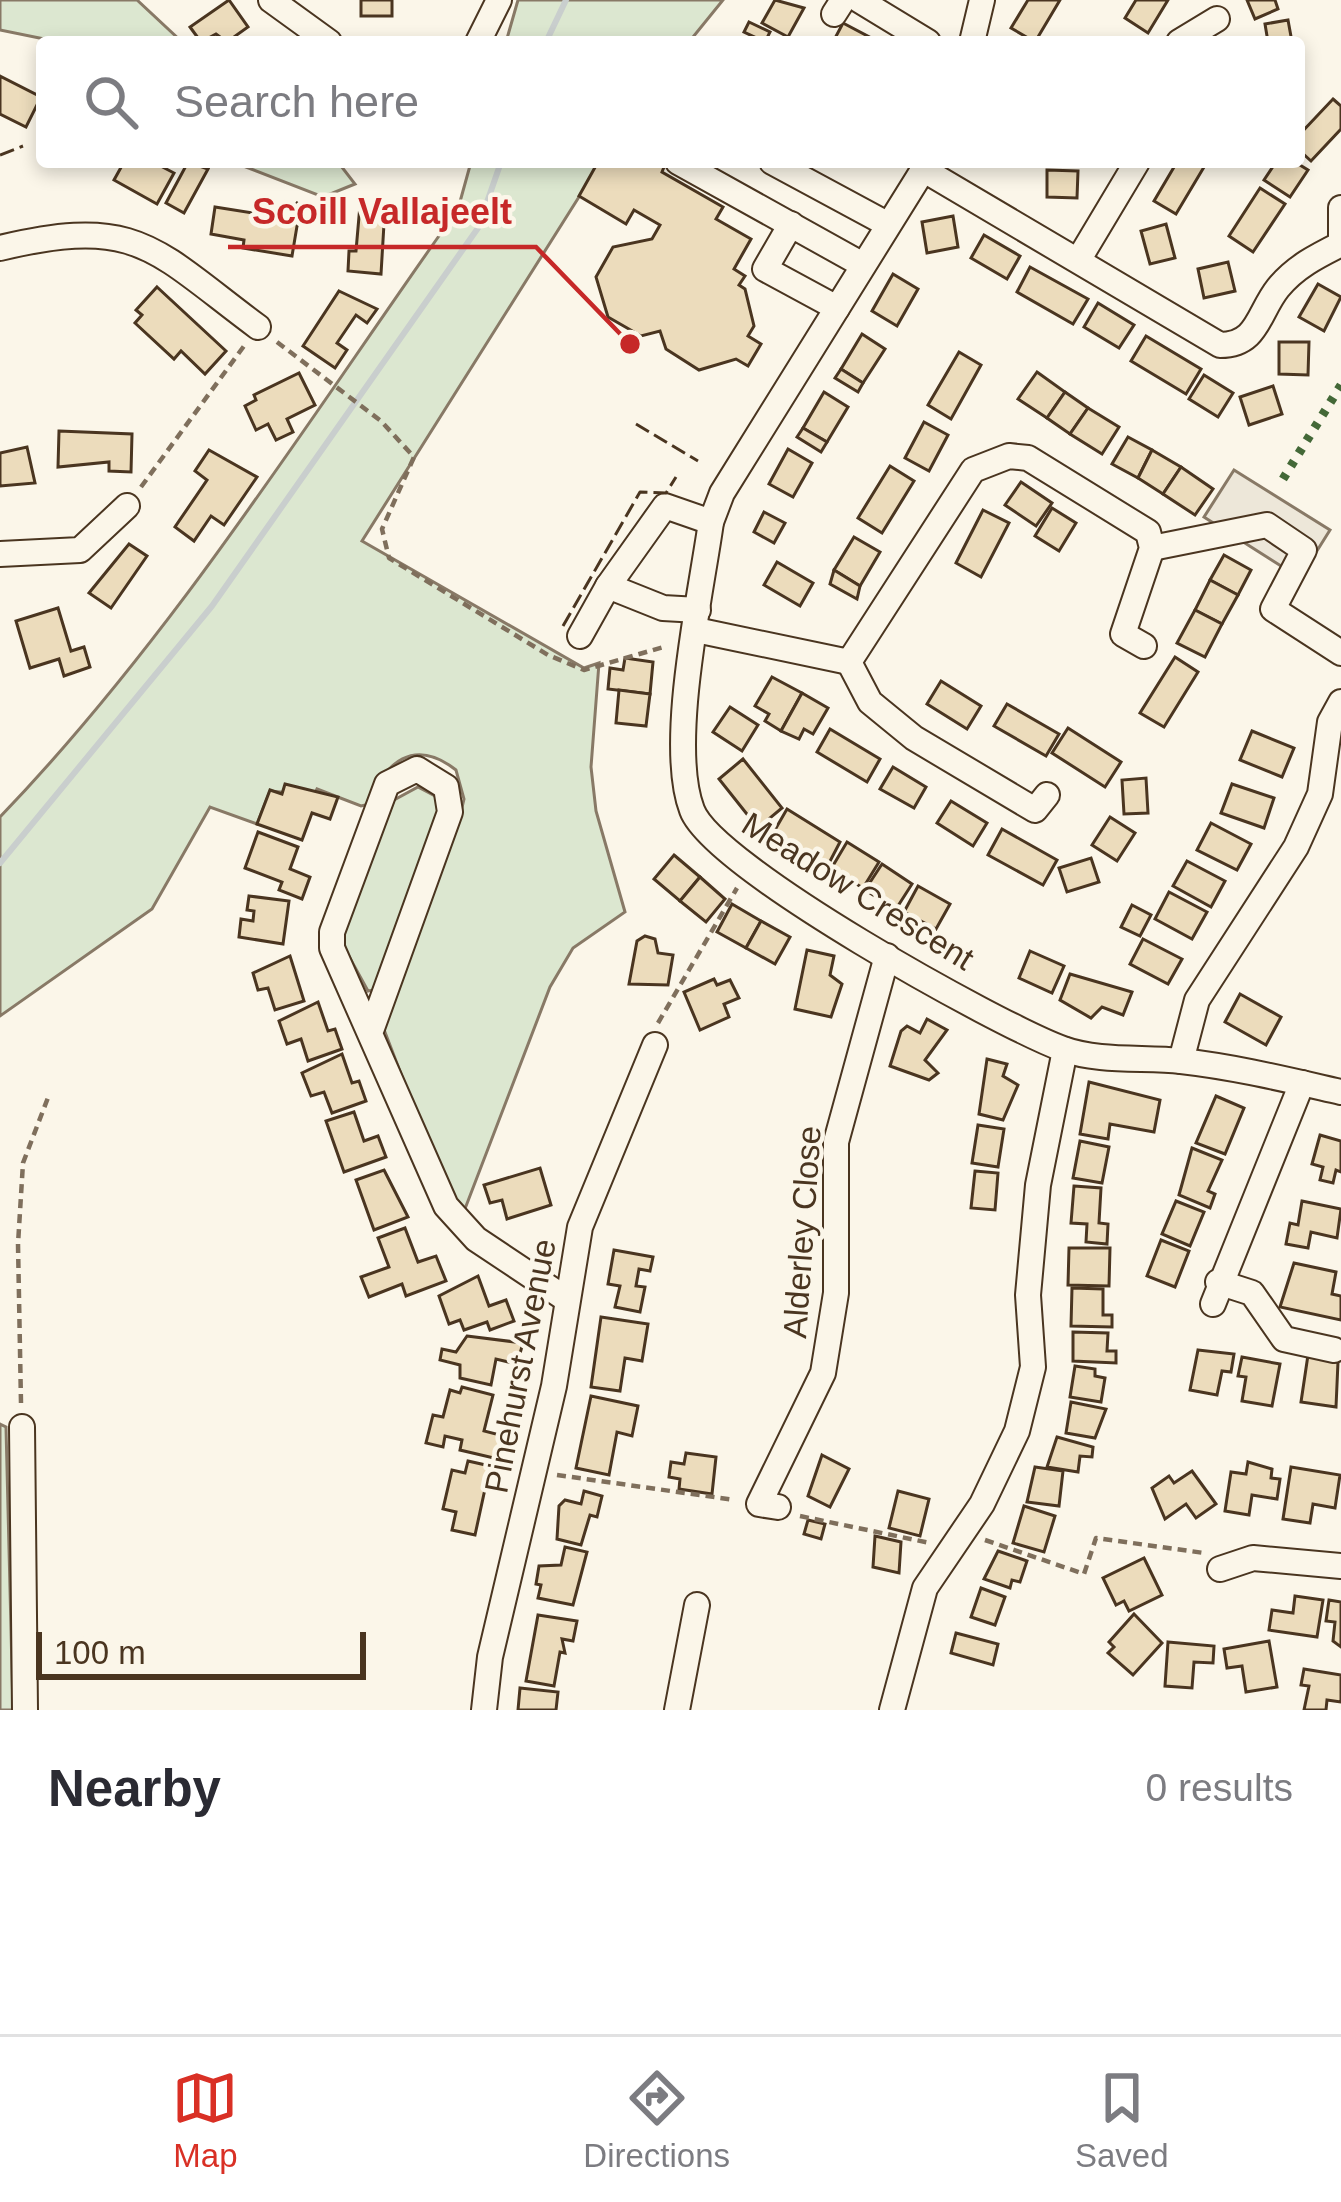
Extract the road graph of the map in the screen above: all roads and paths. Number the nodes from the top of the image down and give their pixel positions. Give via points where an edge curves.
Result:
1 (271, 0) edge
2 (499, 0) edge
3 (859, 0) edge
4 (982, 0) edge
5 (1217, 20) dead end
6 (320, 36) edge
7 (481, 36) edge
8 (918, 36) edge
9 (973, 36) edge
10 (1185, 36) edge
11 (689, 168) edge
12 (783, 168) edge
13 (925, 168) edge
14 (929, 168) edge
15 (1133, 168) edge
16 (1341, 208) edge
17 (791, 224) junction
18 (887, 224) junction
19 (1341, 243) edge
20 (0, 248) edge
21 (1078, 259) junction
22 (862, 265) junction
23 (836, 308) junction
24 (258, 327) junction
25 (127, 506) joint
26 (711, 522) junction
27 (1152, 548) junction
28 (0, 554) edge
29 (608, 586) junction
30 (696, 627) junction
31 (1125, 635) dead end
32 (580, 636) dead end
33 (1341, 653) edge
34 (849, 662) junction
35 (1341, 702) edge
36 (1047, 795) dead end
37 (749, 868) junction
38 (887, 956) junction
39 (372, 1028) junction
40 (656, 1045) joint
41 (1065, 1050) junction
42 (1181, 1061) junction
43 (1302, 1083) junction
44 (1341, 1093) edge
45 (49, 1095) dead end
46 (566, 1299) junction
47 (1334, 1350) dead end
48 (22, 1427) joint
49 (535, 1472) junction
50 (759, 1504) junction
51 (957, 1540) junction
52 (1341, 1566) edge
53 (1220, 1569) joint
54 (697, 1605) dead end
55 (25, 1710) edge
56 (484, 1710) edge
57 (677, 1710) edge
58 (892, 1710) edge

1 - 6 street
2 - 7 street
3 - 8 street
4 - 9 street
5 - 10 street
11 - 17 street
12 - 18 street
13 - 18 street, Meadow Crescent
14 - 21 street
15 - 21 street
16 - 19 street
17 - 22 street
17 - 23 street via 766,269
18 - 22 street, Meadow Crescent
19 - 21 street via 1277,289 1237,345 1220,345
20 - 24 street via 107,234 147,245
22 - 23 street, Meadow Crescent
23 - 26 street, Meadow Crescent
24 - 25 path
24 - 30 path via 414,457 382,530 389,558 584,670
25 - 28 street via 80,550
26 - 29 street via 665,506
26 - 30 street, Meadow Crescent
27 - 31 street
27 - 33 street via 1267,524 1304,550 1273,609
27 - 34 street via 1136,520 1028,458 991,460 973,470
29 - 30 street
29 - 32 street
30 - 34 street
30 - 37 street, Meadow Crescent via 686,790 701,828
34 - 36 street via 870,702 914,738 1035,810
35 - 42 street via 1330,722 1320,794 1197,1000
37 - 38 street, Meadow Crescent
37 - 40 path via 658,1022
38 - 41 street, Meadow Crescent
38 - 50 street, Alderley Close via 836,1142 836,1293 824,1373
39 - 39 street via 450,812 440,779 417,769 387,784 332,932
39 - 46 street via 446,1206 476,1239
40 - 46 street, Pinehurst Avenue via 586,1208
41 - 42 street, Meadow Crescent
41 - 51 street via 1038,1185 1028,1295 1033,1367 1017,1431
42 - 43 street, Meadow Crescent
43 - 44 street, Meadow Crescent
43 - 47 street via 1216,1293 1252,1293 1284,1339
45 - 48 path via 23,1163
46 - 49 street, Pinehurst Avenue
48 - 55 street
49 - 50 path
49 - 56 street, Pinehurst Avenue
50 - 51 path
51 - 53 path via 1084,1574 1096,1538 1203,1552
51 - 58 street via 925,1588
52 - 53 street via 1253,1558
54 - 57 street

